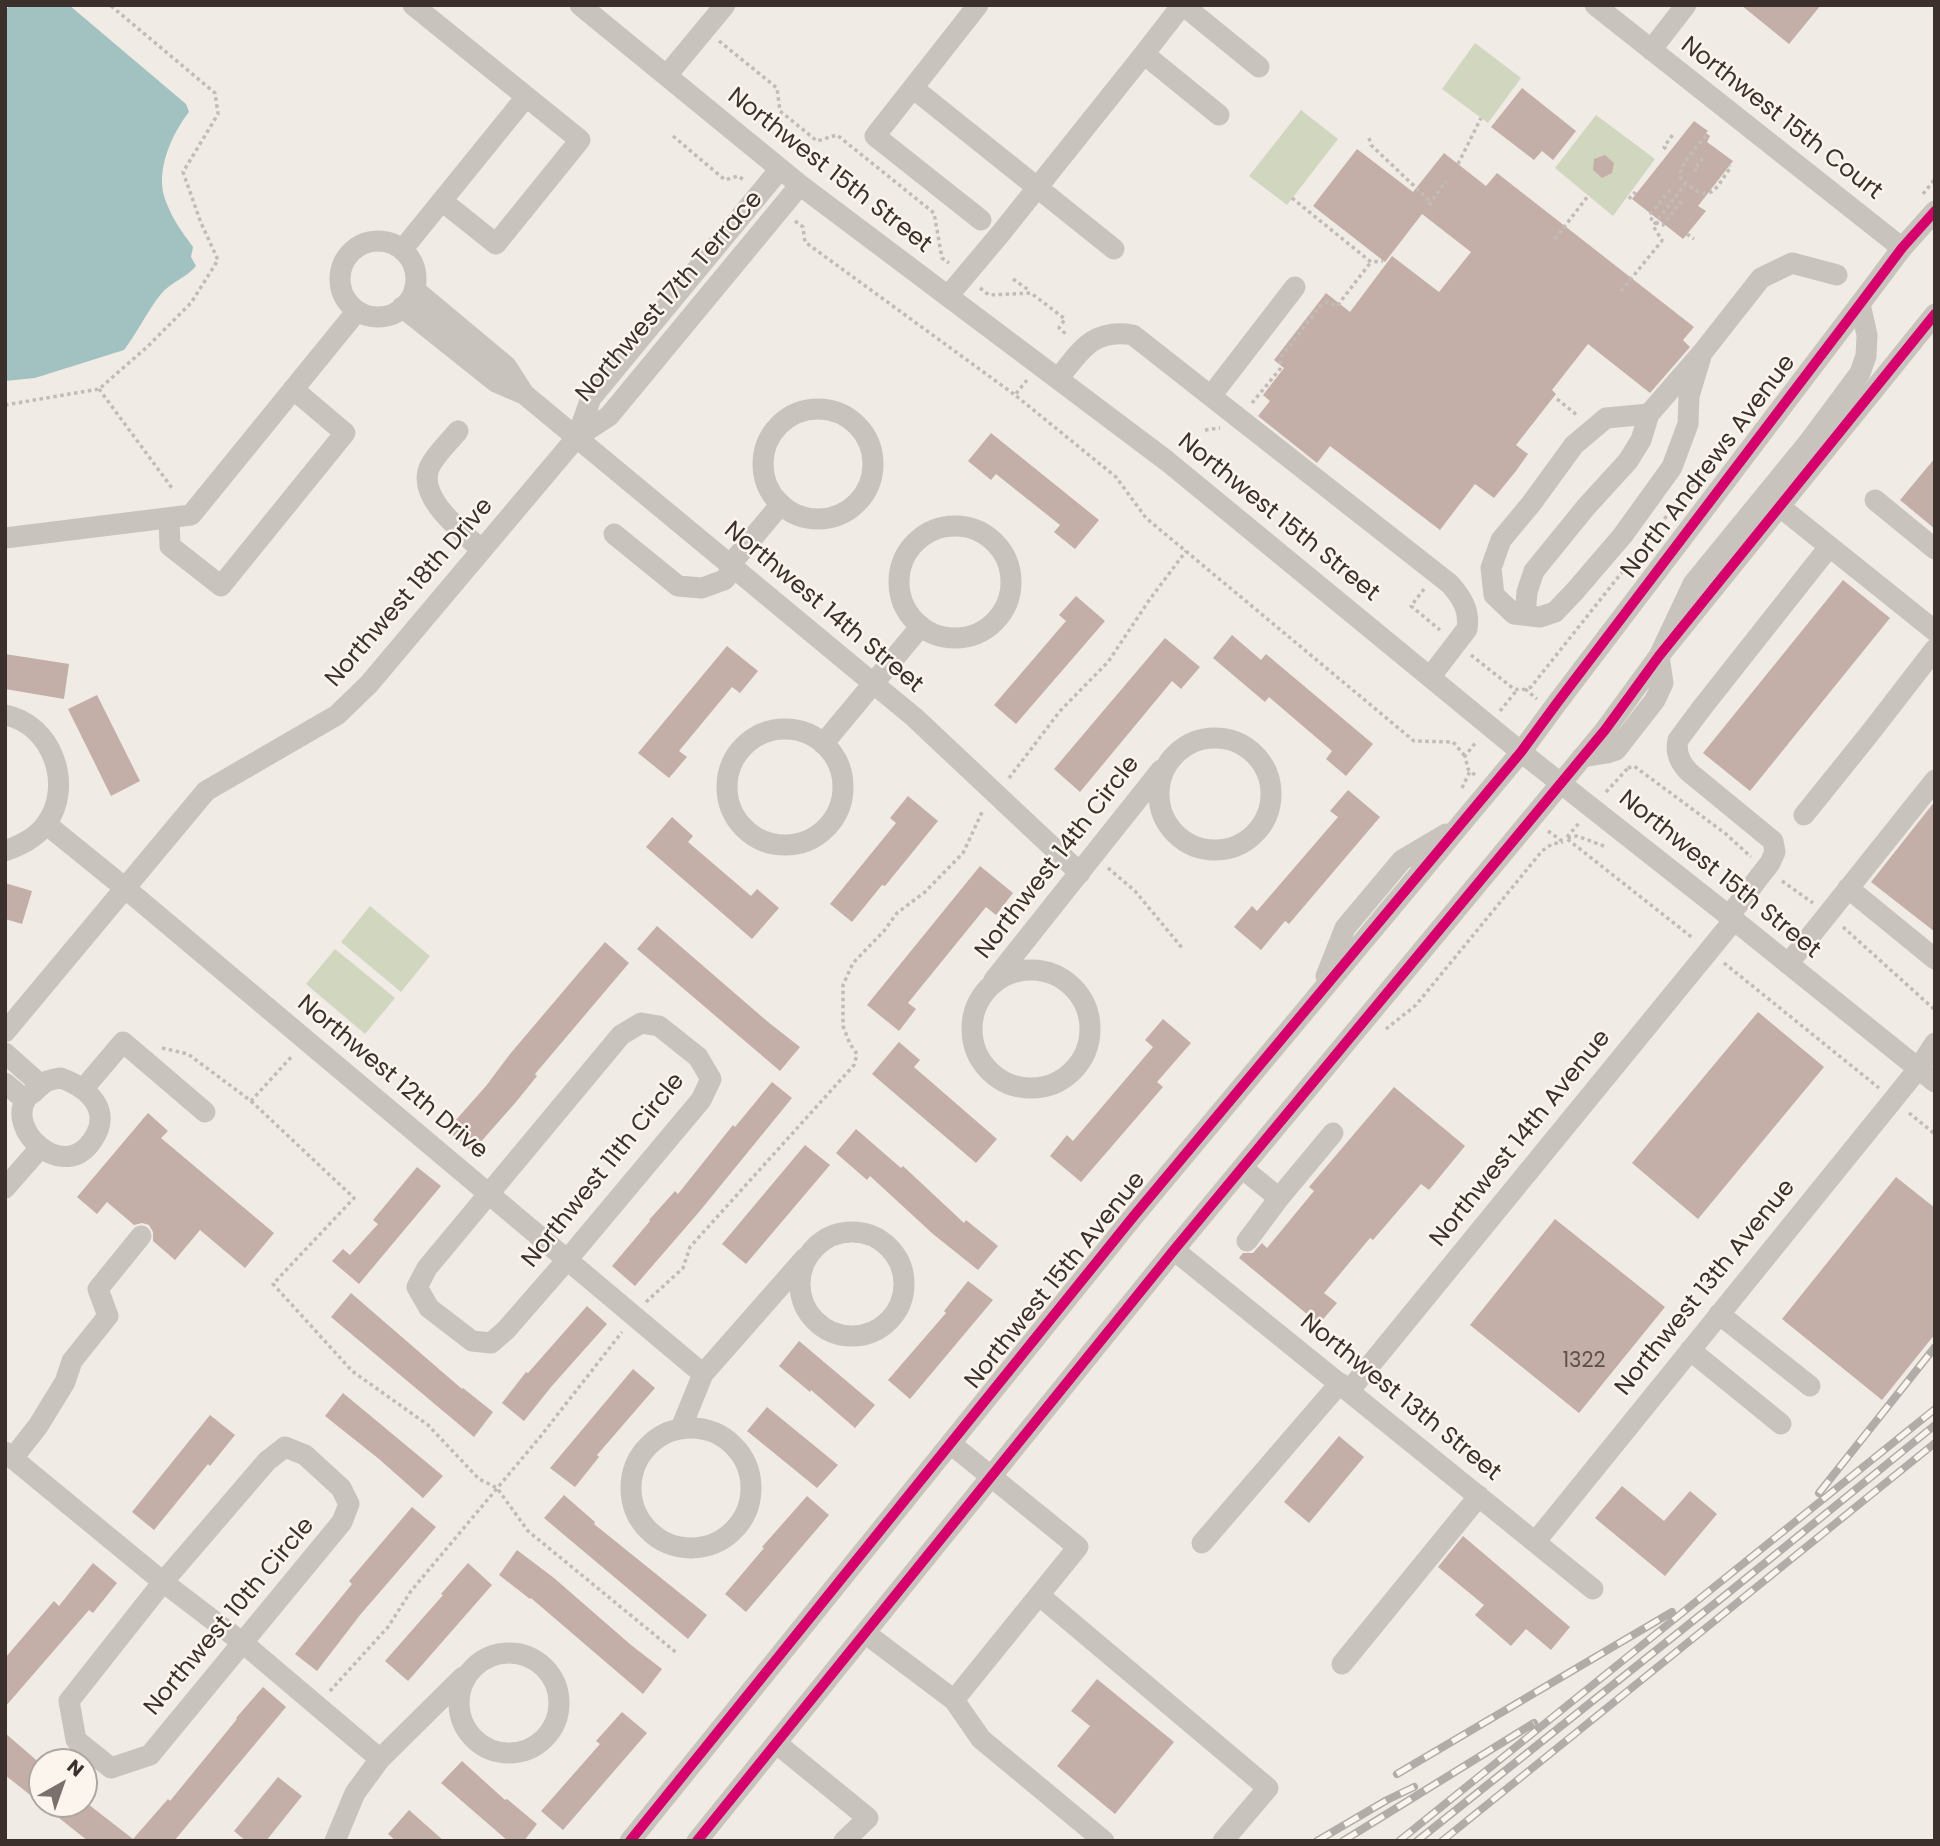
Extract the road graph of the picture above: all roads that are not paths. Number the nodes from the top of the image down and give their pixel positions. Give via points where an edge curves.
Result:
1 (412, 5) edge
2 (580, 5) edge
3 (725, 5) edge
4 (978, 5) edge
5 (1183, 5) edge
6 (1595, 5) edge
7 (1686, 5) edge
8 (1651, 50) junction
9 (1144, 54) junction
10 (1259, 67) dead end
11 (667, 75) junction
12 (913, 88) junction
13 (526, 97) junction
14 (1219, 115) dead end
15 (780, 169) junction
16 (800, 185) junction
17 (1036, 187) junction
18 (442, 201) junction
19 (1935, 211) edge
20 (981, 220) dead end
21 (1902, 248) junction
22 (1114, 249) dead end
23 (402, 250) junction
24 (1837, 275) dead end
25 (1294, 287) dead end
26 (948, 296) junction
27 (408, 299) junction
28 (1860, 304) junction
29 (357, 311) junction
30 (1935, 314) edge
31 (1702, 353) junction
32 (1058, 379) junction
33 (293, 389) junction
34 (1210, 396) junction
35 (1649, 414) junction
36 (457, 432) dead end
37 (578, 438) junction
38 (1875, 500) dead end
39 (781, 505) junction
40 (1779, 506) junction
41 (169, 518) junction
42 (614, 534) dead end
43 (5, 538) edge
44 (1829, 547) junction
45 (1935, 549) edge
46 (482, 550) junction
47 (732, 566) junction
48 (1525, 615) junction
49 (921, 626) junction
50 (1935, 631) edge
51 (1935, 649) edge
52 (1658, 656) junction
53 (1431, 676) junction
54 (874, 684) junction
55 (5, 715) edge
56 (824, 744) junction
57 (1521, 752) junction
58 (1170, 758) junction
59 (1935, 780) edge
60 (1561, 783) junction
61 (1804, 815) dead end
62 (46, 824) junction
63 (5, 851) edge
64 (1080, 873) junction
65 (125, 888) junction
66 (1848, 888) junction
67 (1732, 918) junction
68 (1935, 959) edge
69 (1788, 964) junction
70 (986, 990) junction
71 (5, 1032) edge
72 (1935, 1043) edge
73 (5, 1053) edge
74 (1926, 1076) edge
75 (5, 1083) edge
76 (41, 1085) junction
77 (83, 1088) junction
78 (25, 1100) junction
79 (205, 1112) dead end
80 (1333, 1133) dead end
81 (40, 1148) junction
82 (1242, 1168) junction
83 (5, 1188) edge
84 (488, 1194) junction
85 (1279, 1198) junction
86 (141, 1236) dead end
87 (1247, 1241) dead end
88 (1174, 1250) junction
89 (811, 1252) junction
90 (567, 1260) junction
91 (1719, 1314) junction
92 (1690, 1350) junction
93 (703, 1374) junction
94 (1810, 1386) dead end
95 (1344, 1387) junction
96 (1781, 1424) dead end
97 (681, 1428) junction
98 (951, 1444) junction
99 (9, 1455) edge
100 (991, 1477) junction
101 (1479, 1496) junction
102 (1535, 1541) junction
103 (1202, 1543) dead end
104 (163, 1582) junction
105 (1592, 1588) dead end
106 (1040, 1595) junction
107 (865, 1633) junction
108 (243, 1643) junction
109 (477, 1663) junction
110 (1342, 1664) dead end
111 (954, 1700) junction
112 (776, 1743) junction
113 (380, 1759) junction
114 (696, 1760) junction
115 (335, 1841) edge
116 (630, 1841) edge
117 (648, 1841) edge
118 (696, 1841) edge
119 (844, 1841) edge
120 (1104, 1841) edge
121 (1223, 1841) edge

1 - 13 street
2 - 11 street, Northwest 15th Street
3 - 11 street
4 - 12 street
5 - 9 street
5 - 10 street
6 - 8 street, Northwest 15th Court
7 - 8 street
8 - 21 street, Northwest 15th Court
9 - 14 street
9 - 17 street
11 - 15 street, Northwest 15th Street
12 - 17 street
12 - 20 street via 875,136
13 - 18 street
13 - 18 street via 580,140 496,244
15 - 16 street, Northwest 15th Street
15 - 37 street, Northwest 17th Terrace via 591,398
16 - 26 street, Northwest 15th Street
16 - 37 street, Northwest 17th Terrace via 609,415
17 - 22 street
17 - 26 street
18 - 23 street
19 - 21 street, North Andrews Avenue
21 - 28 street, North Andrews Avenue
23 - 27 street via 416,277
23 - 29 street via 381,240 368,241 346,257 339,282 347,302
24 - 31 street via 1792,263 1760,278
25 - 34 street
26 - 32 street, Northwest 15th Street
27 - 29 street via 395,313 383,317
27 - 37 street, Northwest 14th Street via 506,366 524,394
28 - 52 street via 1867,335 1860,373 1693,584
28 - 57 street, North Andrews Avenue
29 - 33 street
30 - 40 street
31 - 35 street
31 - 48 street via 1689,396 1688,424 1672,467 1623,535 1555,612
32 - 34 street via 1086,345 1100,336 1124,333 1133,335
32 - 53 street, Northwest 15th Street via 1167,461
33 - 41 street via 191,515
33 - 41 street via 345,433 222,586 170,546
34 - 53 street via 1459,594 1467,610 1467,629
35 - 48 street via 1628,461 1534,571
35 - 48 street via 1606,418 1590,430 1501,540 1491,568 1494,595 1514,614
36 - 46 street via 429,468 428,485 436,506
37 - 46 street, Northwest 18th Drive
37 - 47 street, Northwest 14th Street
38 - 45 street
39 - 39 street via 808,519 828,519 846,513 862,499 874,463 860,427 845,415 807,409 776,428 762,463 765,482
39 - 47 street
40 - 44 street
40 - 52 street
41 - 43 street
42 - 47 street via 678,586 702,588 724,580
44 - 50 street
44 - 67 street, Northwest 14th Avenue via 1682,733 1677,746 1678,757 1689,772 1775,847 1774,857
46 - 65 street, Northwest 18th Drive via 369,684 337,715 206,792
47 - 54 street, Northwest 14th Street
49 - 49 street via 946,638 966,638 984,631 1000,616 1011,579 995,544 977,531 958,526 939,528 911,547 898,583 902,602
49 - 54 street
51 - 61 street
52 - 60 street
53 - 57 street, Northwest 15th Street
54 - 56 street
54 - 64 street, Northwest 14th Street
55 - 62 street via 31,727 56,762 60,783
56 - 56 street via 794,729 774,729 739,750 726,788 741,825 757,838 776,844 796,844 830,825 844,788 840,767
57 - 60 street, Northwest 15th Street
57 - 98 street, Northwest 15th Avenue via 1133,1217
58 - 58 street, Northwest 14th Circle via 1158,795 1162,814 1186,842 1224,850 1243,843 1258,830 1272,794 1268,774 1243,744 1204,738
58 - 64 street, Northwest 14th Circle
59 - 66 street
60 - 67 street, Northwest 15th Street
60 - 82 street
62 - 63 street via 29,841
62 - 65 street, Northwest 12th Drive
64 - 70 street, Northwest 14th Circle
65 - 71 street, Northwest 18th Drive
65 - 84 street, Northwest 12th Drive
66 - 68 street
66 - 69 street
67 - 69 street, Northwest 15th Street
67 - 95 street, Northwest 14th Avenue
69 - 74 street, Northwest 15th Street
70 - 70 street, Northwest 14th Circle via 976,1007 972,1028 975,1048 986,1067 1021,1087 1042,1087 1076,1068 1087,1051 1091,1031 1088,1010 1078,992 1061,978 1042,971 1002,977
72 - 74 street, Northwest 13th Avenue
73 - 76 street
74 - 91 street, Northwest 13th Avenue via 1893,1100
75 - 78 street
76 - 77 street via 61,1078
76 - 78 street
77 - 79 street via 123,1042
77 - 81 street via 100,1114 96,1136 74,1155 63,1157
78 - 81 street via 26,1131
80 - 85 street
81 - 83 street
82 - 85 street
82 - 88 street
84 - 90 street, Northwest 12th Drive
84 - 90 street, Northwest 11th Circle via 427,1268 417,1287 429,1308 472,1341 491,1343
84 - 90 street, Northwest 11th Circle via 621,1035 641,1023 659,1026 698,1057 711,1079 701,1100
85 - 87 street
86 - 99 street via 98,1289 108,1315 72,1361 65,1382 38,1426
88 - 95 street, Northwest 13th Street
88 - 100 street
89 - 89 street via 800,1286 813,1319 845,1336 872,1332 893,1317 905,1283 901,1265 878,1238 843,1232
89 - 93 street
90 - 93 street, Northwest 12th Drive
91 - 92 street, Northwest 13th Avenue
91 - 94 street
92 - 96 street
92 - 102 street, Northwest 13th Avenue
93 - 97 street
95 - 101 street, Northwest 13th Street
95 - 103 street, Northwest 14th Avenue
97 - 97 street via 661,1435 645,1449 634,1467 632,1501 640,1522 655,1537 686,1549 707,1547 725,1539 740,1524 750,1505 751,1478 744,1458 731,1442 699,1428
98 - 100 street
98 - 114 street, Northwest 15th Avenue
99 - 104 street
100 - 106 street via 1078,1547
100 - 107 street
101 - 102 street, Northwest 13th Street
101 - 110 street
102 - 105 street, Northwest 13th Street
104 - 108 street
104 - 108 street, Northwest 10th Circle via 69,1701 76,1740 111,1768 150,1755
104 - 108 street, Northwest 10th Circle via 267,1461 285,1447 305,1455 341,1488 349,1504 342,1522
106 - 111 street
106 - 121 street via 1268,1788
107 - 111 street
107 - 112 street
108 - 113 street
109 - 109 street via 509,1652 526,1655 547,1670 558,1693 559,1710 544,1740 531,1749 498,1753 470,1736 458,1706 466,1675
109 - 113 street
111 - 120 street via 981,1739
112 - 118 street
112 - 119 street via 868,1818
113 - 115 street via 355,1793
114 - 116 street, Northwest 15th Avenue
114 - 117 street via 692,1784

